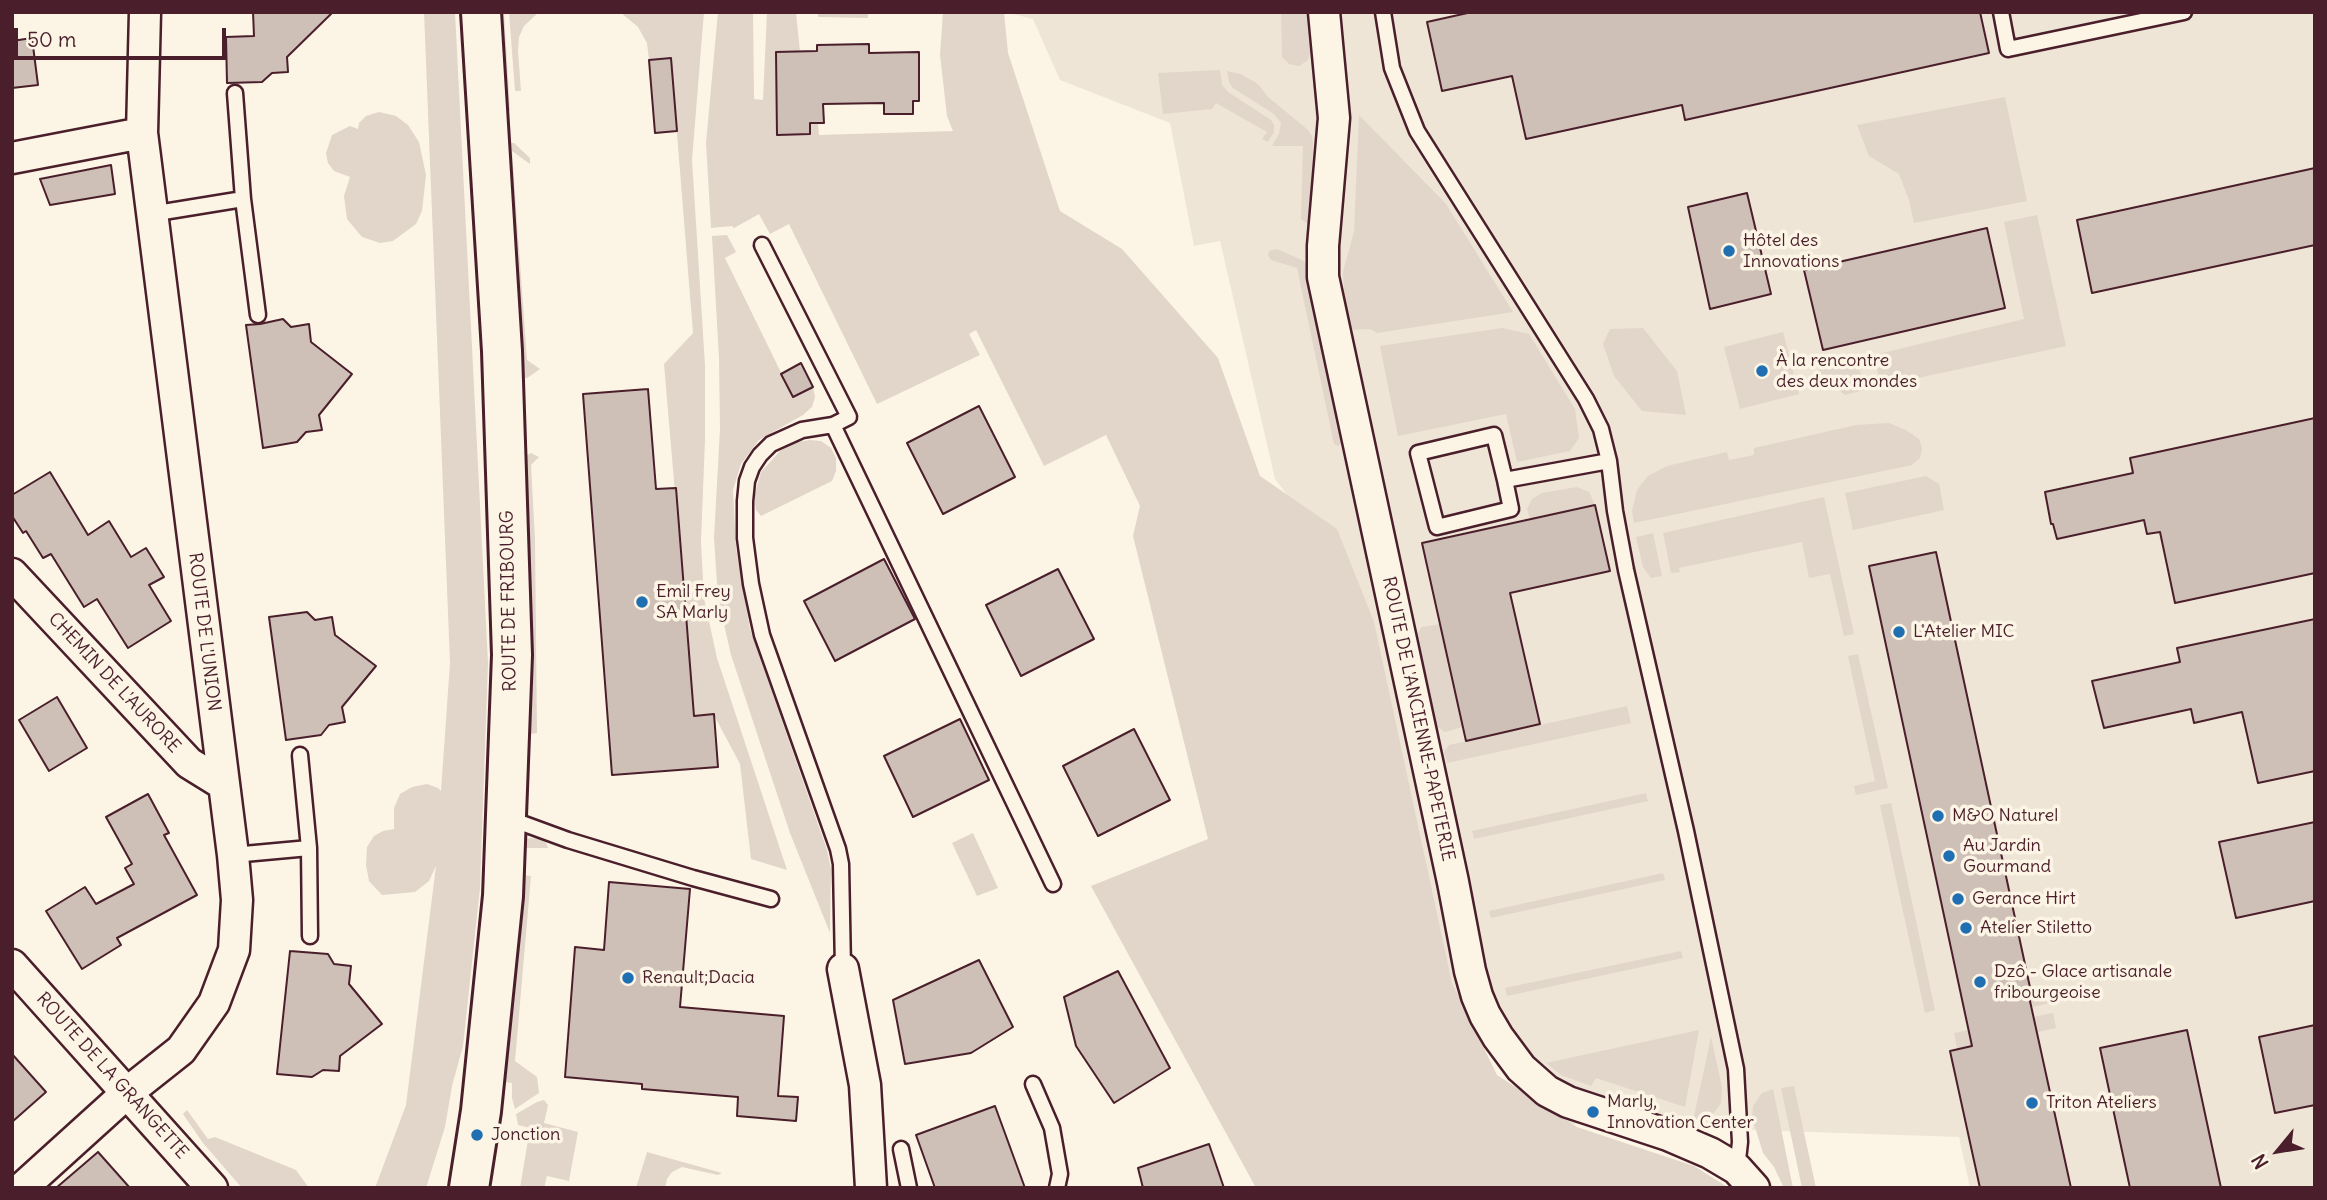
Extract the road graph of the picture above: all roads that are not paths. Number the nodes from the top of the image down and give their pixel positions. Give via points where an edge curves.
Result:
1 (145, 12) edge
2 (481, 12) edge
3 (1324, 12) edge
4 (1382, 12) edge
5 (2000, 12) edge
6 (2184, 12) edge
7 (235, 93) dead end
8 (142, 134) junction
9 (12, 158) edge
10 (243, 199) junction
11 (151, 214) junction
12 (762, 244) dead end
13 (257, 315) dead end
14 (833, 425) junction
15 (1609, 461) junction
16 (1505, 480) junction
17 (12, 575) edge
18 (300, 755) dead end
19 (223, 784) junction
20 (506, 817) junction
21 (309, 848) junction
22 (233, 855) junction
23 (1053, 884) dead end
24 (771, 899) dead end
25 (310, 936) dead end
26 (12, 965) edge
27 (843, 969) joint
28 (1033, 1084) dead end
29 (128, 1092) junction
30 (901, 1149) dead end
31 (1745, 1178) edge
32 (22, 1188) edge
33 (212, 1188) edge
34 (469, 1188) edge
35 (871, 1188) edge
36 (909, 1188) edge
37 (1057, 1188) edge

1 - 8 street, ROUTE DE L'UNION
2 - 20 main road, ROUTE DE FRIBOURG via 502,351 512,655
3 - 31 street, ROUTE DE L'ANCIENNE-PAPETERIE via 1334,118 1323,277 1470,971 1481,1005 1521,1068 1547,1091 1710,1153
4 - 15 lane via 1392,68 1417,131 1586,399 1601,429
5 - 6 lane via 2008,49
7 - 10 lane
8 - 9 street
8 - 11 street, ROUTE DE L'UNION
10 - 11 lane
10 - 13 lane
11 - 19 street, ROUTE DE L'UNION
12 - 14 lane via 849,418
14 - 23 lane
14 - 27 lane via 802,429 771,444 752,467 744,501 751,584 762,635 838,849 843,879
15 - 16 lane
15 - 31 lane via 1626,570 1736,1069
16 - 16 lane via 1494,435 1418,453 1437,527 1511,509
17 - 19 street, CHEMIN DE L'AURORE via 189,763
18 - 21 lane
19 - 22 street, ROUTE DE L'UNION
20 - 24 lane via 568,840
20 - 34 main road, ROUTE DE FRIBOURG via 503,896
21 - 22 lane
21 - 25 lane
22 - 29 street, ROUTE DE L'UNION via 237,900 234,950 214,1003 181,1050
26 - 29 street, ROUTE DE LA GRANGETTE
27 - 35 street via 865,1085
28 - 37 lane via 1052,1128 1060,1174
29 - 32 street, ROUTE DE L'UNION
29 - 33 street, ROUTE DE LA GRANGETTE
30 - 36 lane

